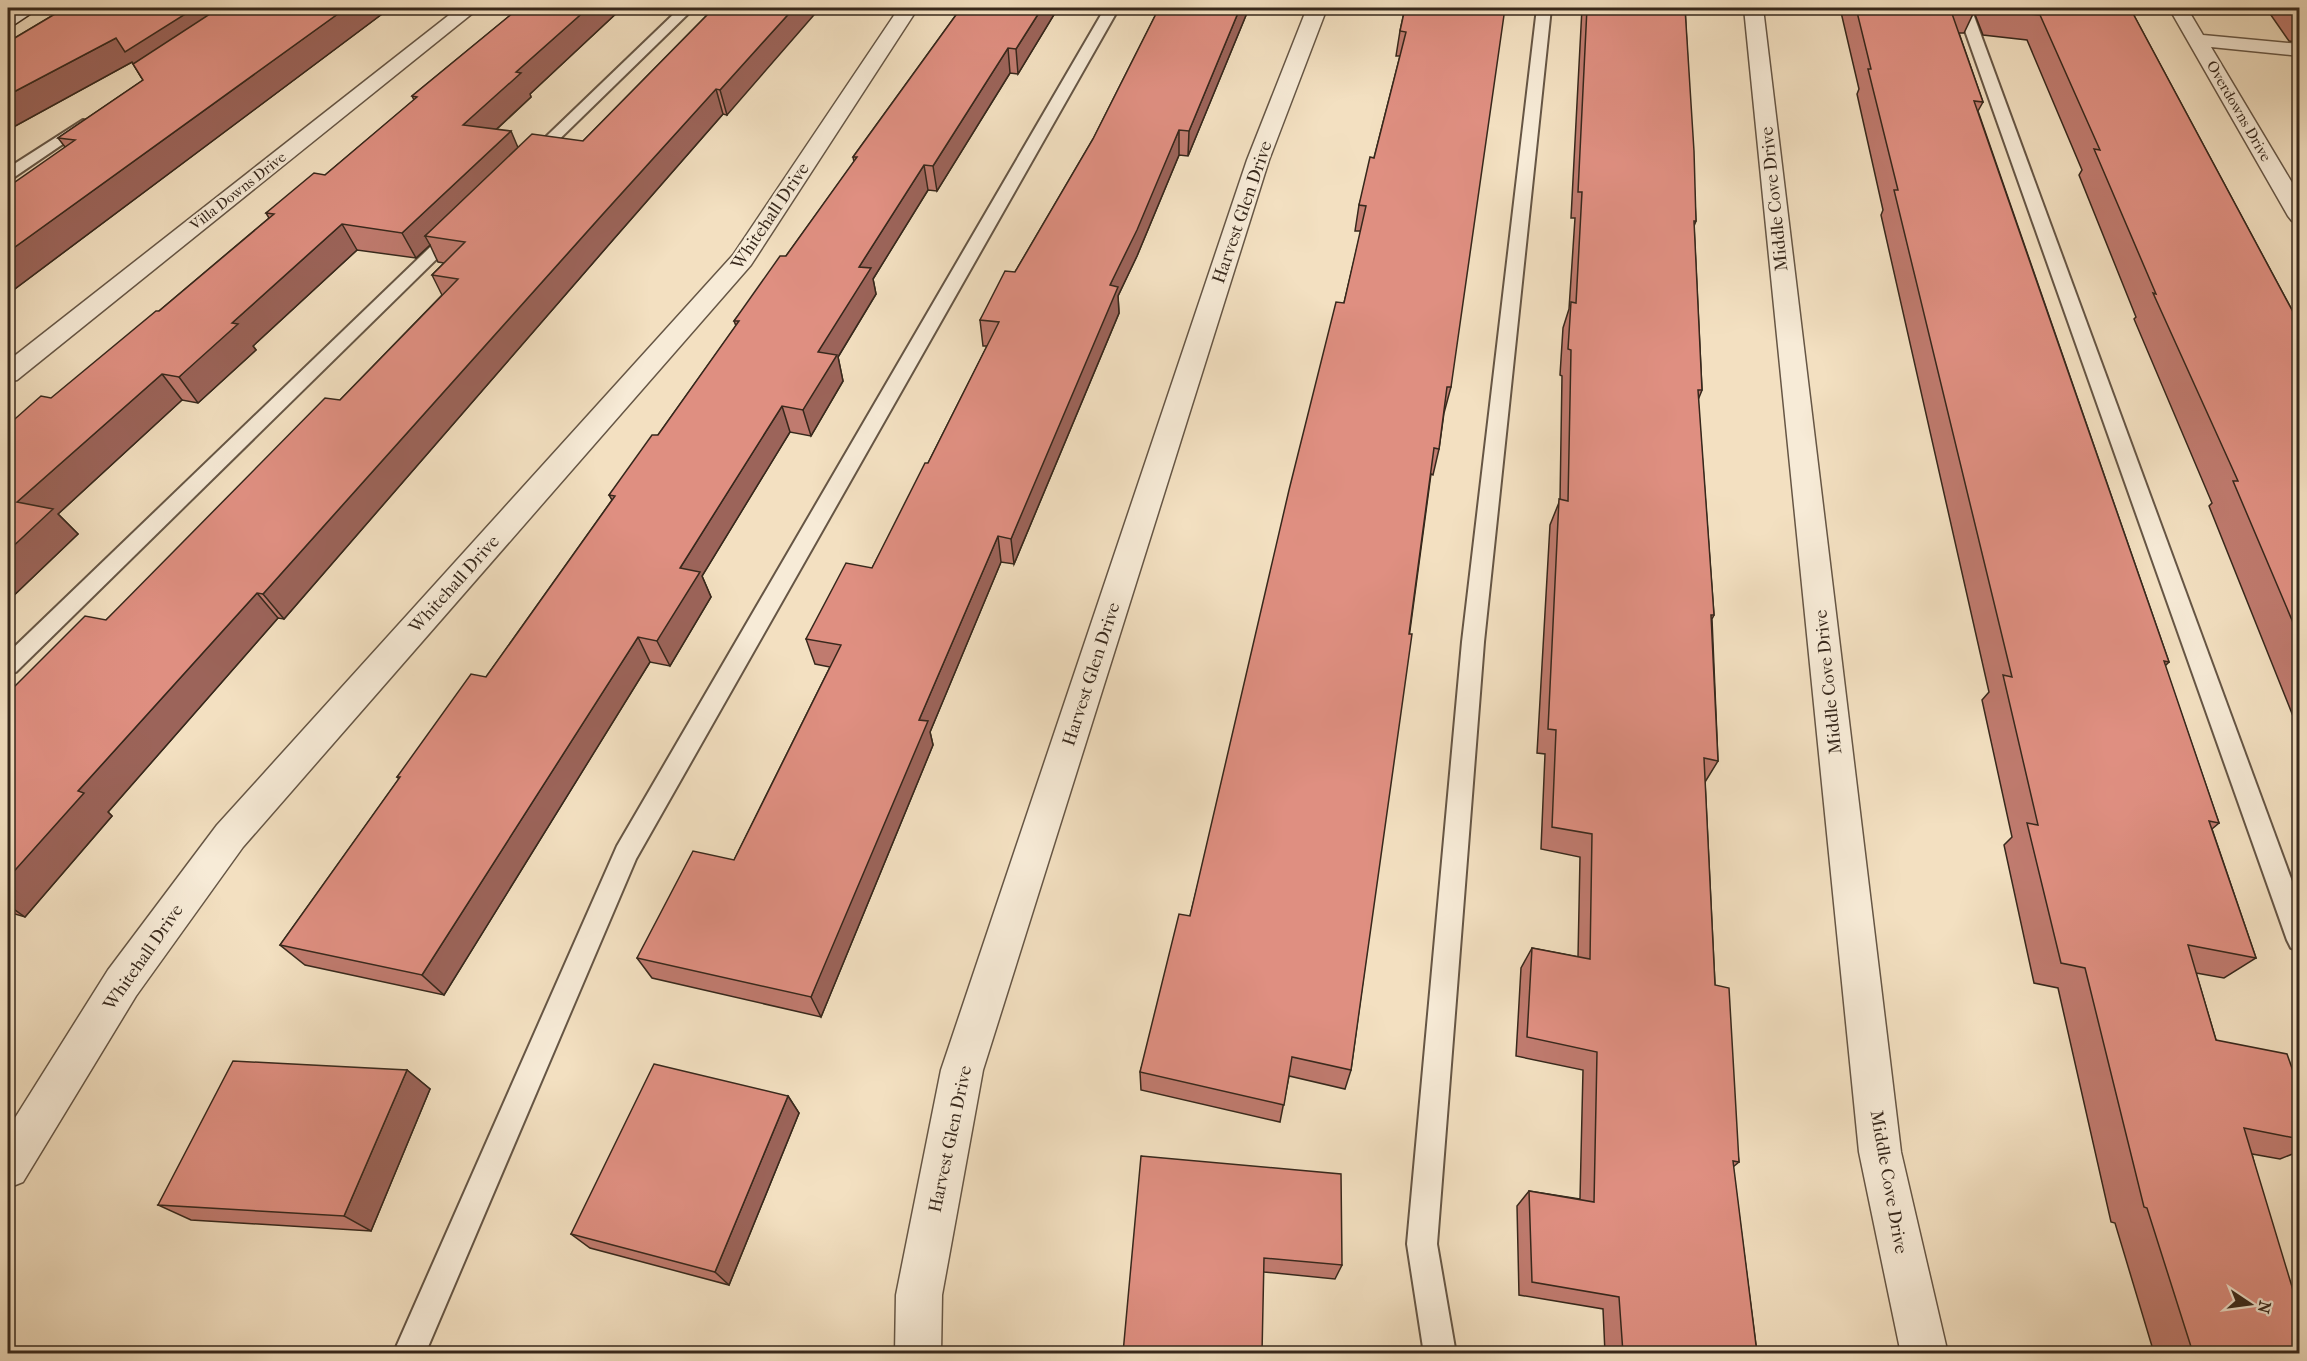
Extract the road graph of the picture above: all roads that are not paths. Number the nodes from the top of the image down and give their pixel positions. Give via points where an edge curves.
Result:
1 (29, 8) edge
2 (469, 8) edge
3 (687, 8) edge
4 (908, 8) edge
5 (1112, 8) edge
6 (1317, 8) edge
7 (1544, 8) edge
8 (1753, 8) edge
9 (1964, 8) edge
10 (2178, 8) edge
11 (8, 20) edge
12 (2198, 40) junction
13 (2300, 50) edge
14 (94, 117) edge
15 (524, 166) edge
16 (8, 175) edge
17 (2300, 216) edge
18 (463, 224) edge
19 (8, 374) edge
20 (8, 666) edge
21 (2300, 940) edge
22 (8, 1167) edge
23 (409, 1353) edge
24 (918, 1353) edge
25 (1440, 1353) edge
26 (1925, 1353) edge

1 - 11 street
2 - 19 street, Villa Downs Drive
3 - 15 lane
4 - 22 street, Whitehall Drive via 742,260 230,836 122,983
5 - 23 lane via 626,854
6 - 24 street, Harvest Glen Drive via 1258,160 962,1070 919,1295
7 - 25 lane via 1473,642 1422,1244
8 - 26 street, Middle Cove Drive via 1880,1152
9 - 21 lane
10 - 12 street, Overdowns Drive
12 - 13 street
12 - 17 street, Overdowns Drive
14 - 16 lane
18 - 20 lane

